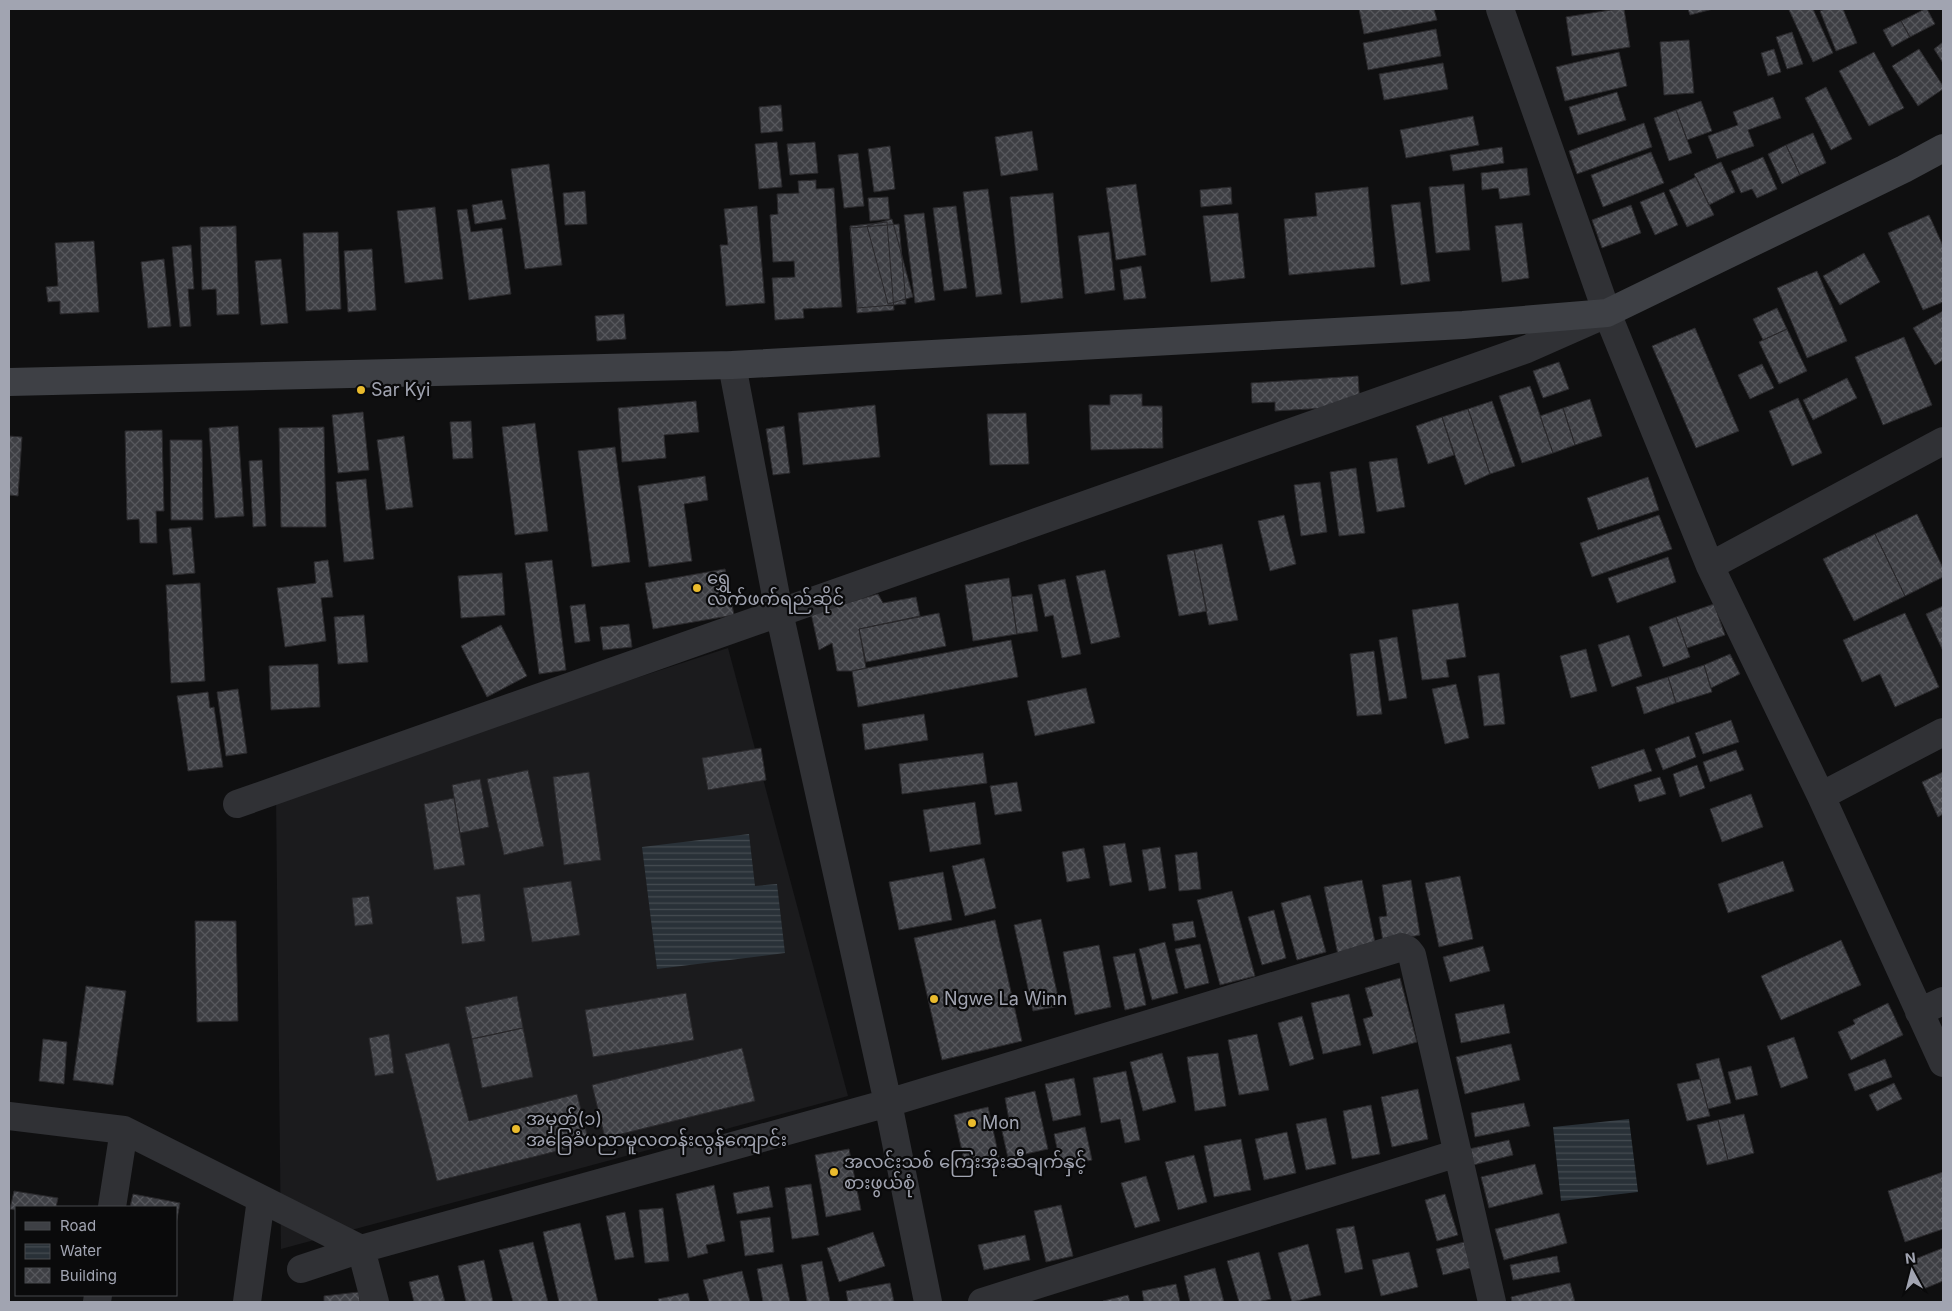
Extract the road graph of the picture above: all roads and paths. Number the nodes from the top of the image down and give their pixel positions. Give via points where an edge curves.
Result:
1 (1500, 9) edge
2 (1943, 148) edge
3 (1607, 313) junction
4 (732, 365) junction
5 (9, 382) edge
6 (1943, 441) edge
7 (1710, 566) junction
8 (779, 612) junction
9 (1943, 732) edge
10 (1821, 796) junction
11 (237, 804) dead end
12 (1943, 1001) edge
13 (1919, 1012) junction
14 (1943, 1063) edge
15 (888, 1103) junction
16 (9, 1116) edge
17 (124, 1130) junction
18 (1458, 1153) junction
19 (261, 1200) junction
20 (112, 1206) edge
21 (361, 1249) junction
22 (301, 1269) dead end
23 (247, 1302) edge
24 (375, 1302) edge
25 (928, 1302) edge
26 (982, 1302) edge
27 (1492, 1302) edge

1 - 3 street
2 - 3 main road
3 - 4 main road via 1463,325
3 - 7 street
3 - 8 street via 1527,349
4 - 5 main road
4 - 8 street
6 - 7 street
7 - 10 street
8 - 11 street
8 - 15 street
9 - 10 street
10 - 13 street
12 - 13 street
13 - 14 street
15 - 18 street via 1402,948 1412,955
15 - 21 street
15 - 25 street
16 - 17 street
17 - 19 street
17 - 20 street
18 - 26 street
18 - 27 street
19 - 21 street
19 - 23 street
21 - 22 street
21 - 24 street

